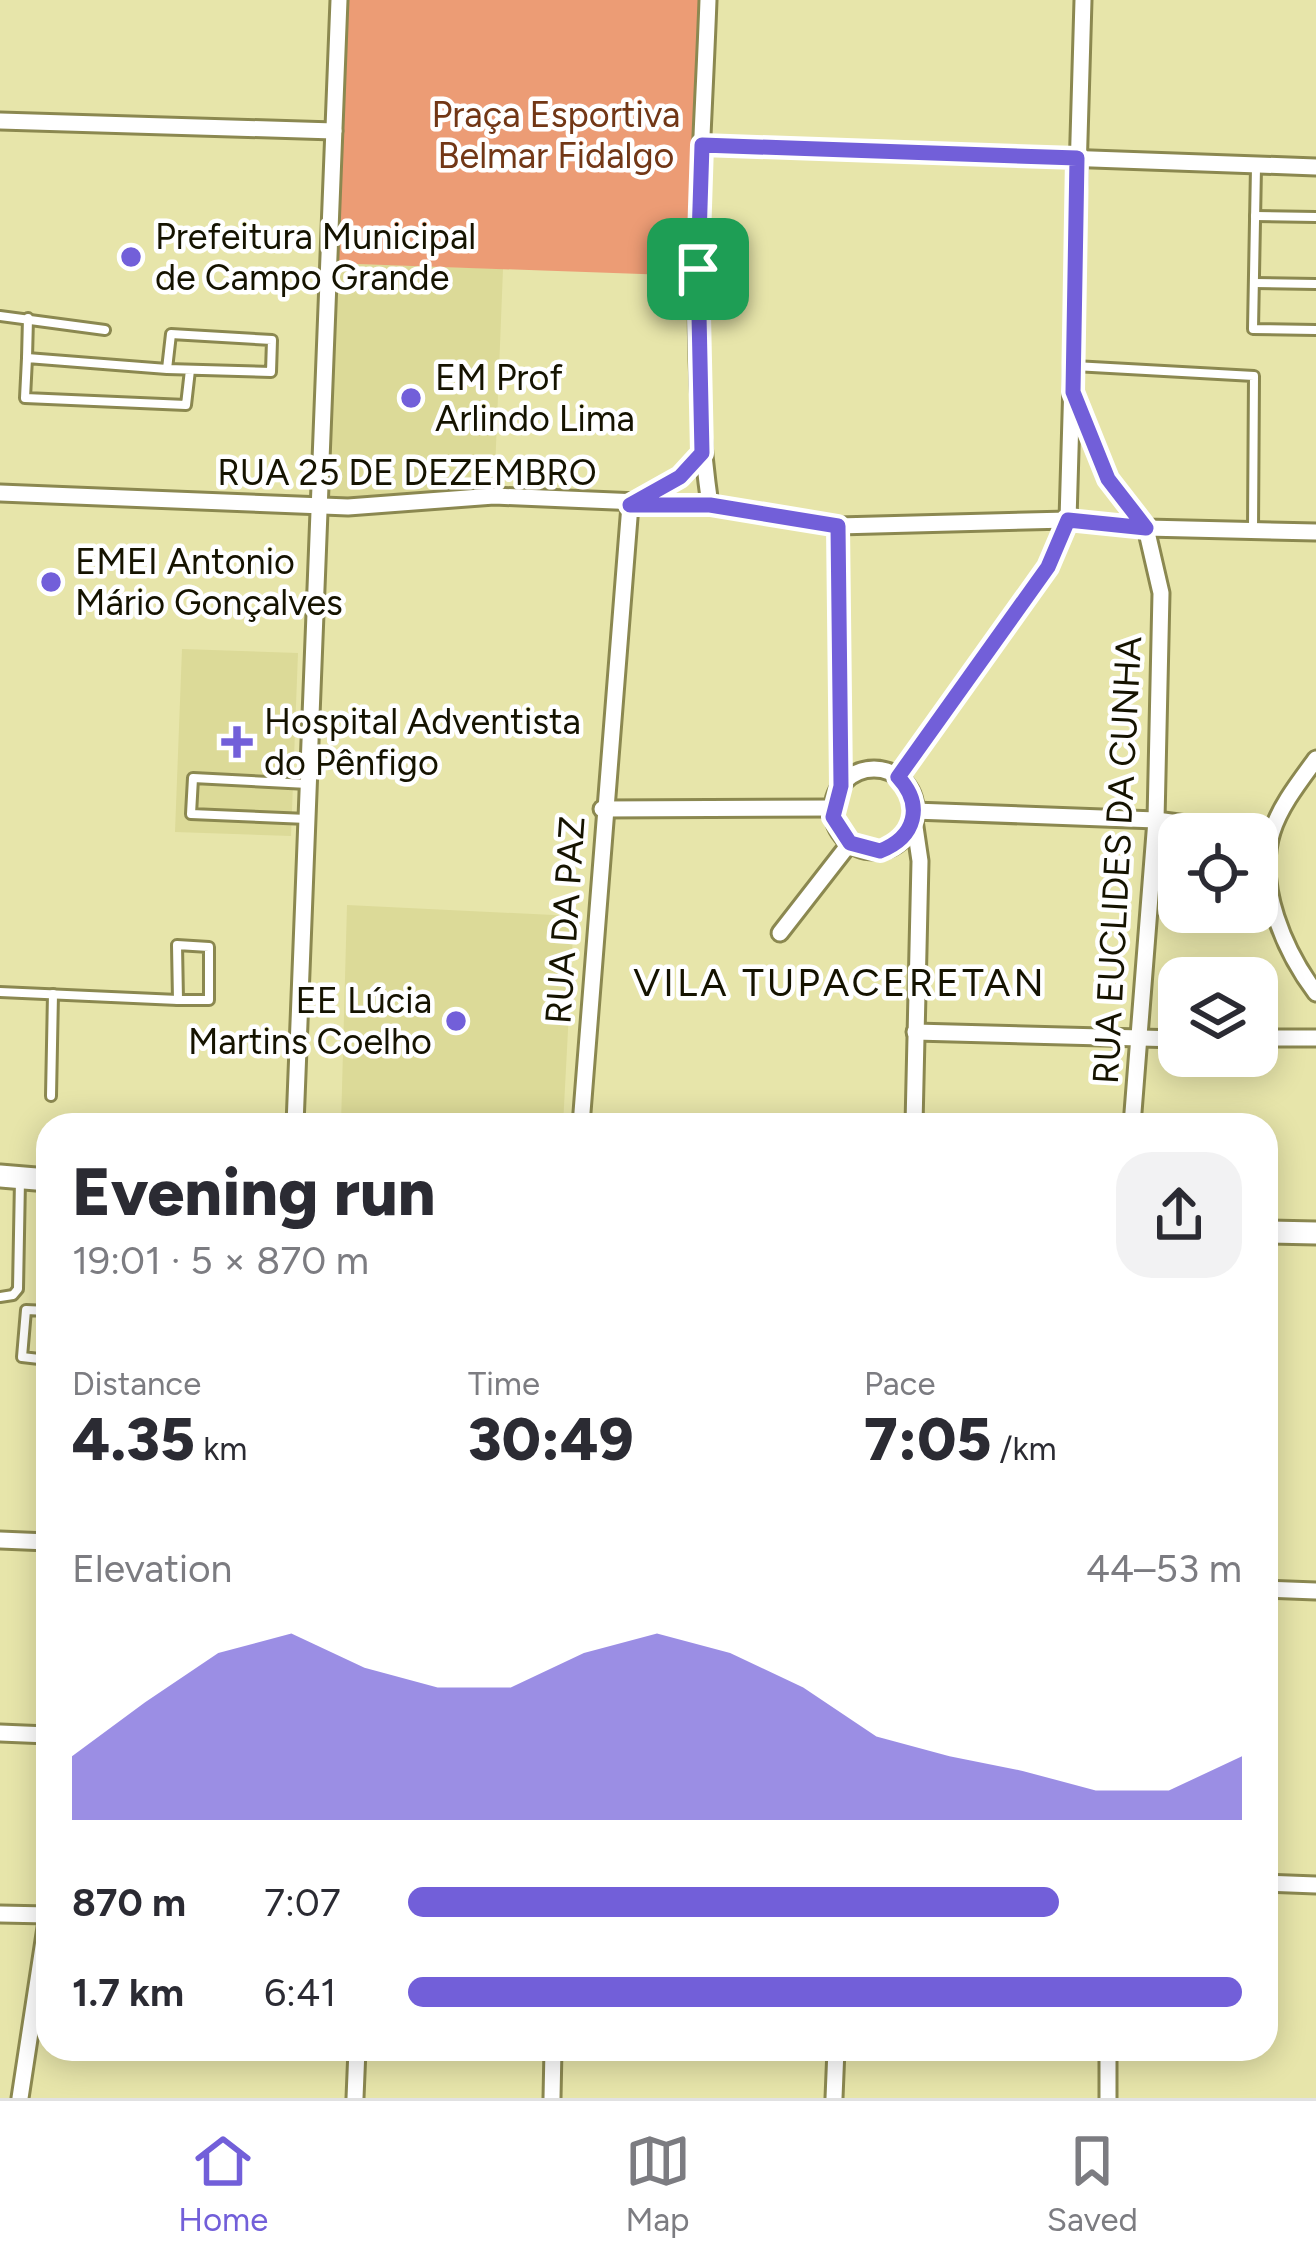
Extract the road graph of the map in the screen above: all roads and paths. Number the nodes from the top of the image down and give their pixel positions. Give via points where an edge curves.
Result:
1 (339, 0) edge
2 (708, 0) edge
3 (1083, 0) edge
4 (0, 121) edge
5 (334, 131) junction
6 (702, 145) junction
7 (1077, 158) junction
8 (1256, 165) junction
9 (1316, 167) edge
10 (1255, 215) junction
11 (1316, 218) edge
12 (1254, 283) junction
13 (1316, 284) edge
14 (0, 316) edge
15 (28, 318) junction
16 (105, 330) dead end
17 (1316, 330) edge
18 (27, 358) junction
19 (1073, 365) junction
20 (167, 369) junction
21 (190, 370) junction
22 (1073, 392) junction
23 (702, 453) junction
24 (0, 493) edge
25 (630, 505) junction
26 (710, 505) junction
27 (320, 506) junction
28 (1068, 520) junction
29 (838, 526) junction
30 (1146, 528) junction
31 (1253, 530) junction
32 (1316, 532) edge
33 (1316, 759) edge
34 (898, 777) junction
35 (309, 784) junction
36 (841, 786) junction
37 (602, 808) junction
38 (834, 808) junction
39 (914, 816) junction
40 (308, 819) junction
41 (1156, 820) junction
42 (1278, 822) edge
43 (850, 843) junction
44 (1278, 926) edge
45 (780, 933) dead end
46 (0, 992) edge
47 (1316, 993) edge
48 (53, 994) junction
49 (178, 1000) junction
50 (915, 1032) junction
51 (1316, 1037) edge
52 (1278, 1038) edge
53 (1158, 1039) edge
54 (1135, 1040) junction
55 (51, 1096) dead end
56 (296, 1113) edge
57 (582, 1113) edge
58 (914, 1113) edge
59 (1132, 1113) edge
60 (10, 1177) edge
61 (1278, 1232) edge
62 (1316, 1233) edge
63 (0, 1297) edge
64 (36, 1310) edge
65 (36, 1359) edge
66 (0, 1540) edge
67 (36, 1542) edge
68 (1278, 1589) edge
69 (1316, 1591) edge
70 (0, 1732) edge
71 (36, 1734) edge
72 (1278, 1883) edge
73 (1316, 1885) edge
74 (0, 1914) edge
75 (36, 1914) edge
76 (36, 1993) edge
77 (357, 2061) edge
78 (553, 2061) edge
79 (836, 2061) edge
80 (1108, 2061) edge
81 (20, 2098) edge
82 (355, 2098) edge
83 (552, 2098) edge
84 (834, 2098) edge
85 (1108, 2098) edge

1 - 5 street
2 - 6 street
3 - 7 street
4 - 5 street
5 - 27 street
6 - 7 street
6 - 23 street
7 - 8 street
7 - 19 street
8 - 9 street
8 - 10 lane
10 - 11 lane
10 - 12 lane
12 - 13 lane
12 - 17 lane via 1253,329
14 - 15 lane
15 - 16 lane
15 - 18 lane
18 - 20 lane
18 - 21 lane via 25,398 186,405
19 - 22 street
19 - 31 lane via 1254,376
20 - 21 lane
20 - 21 lane via 171,334 272,340 271,372
22 - 28 street
22 - 30 street via 1108,479
23 - 25 street via 680,477
23 - 26 street
24 - 27 street, RUA 25 DE DEZEMBRO
25 - 26 street, RUA 25 DE DEZEMBRO
25 - 27 street, RUA 25 DE DEZEMBRO via 494,496
25 - 37 street, RUA DA PAZ
26 - 29 street, RUA 25 DE DEZEMBRO
27 - 35 street
28 - 29 street, RUA 25 DE DEZEMBRO
28 - 30 street, RUA 25 DE DEZEMBRO
28 - 34 street via 1048,567
29 - 36 street
30 - 31 street, RUA 25 DE DEZEMBRO
30 - 41 street, RUA EUCLIDES DA CUNHA via 1161,593
31 - 32 street, RUA 25 DE DEZEMBRO
33 - 42 street
34 - 36 street via 868,769
34 - 39 street
35 - 40 street
35 - 40 lane via 193,778 191,814
36 - 38 street
37 - 38 street
37 - 57 street, RUA DA PAZ
38 - 43 street
39 - 41 street
39 - 43 street via 907,834 880,851
39 - 50 street
40 - 56 street
41 - 54 street, RUA EUCLIDES DA CUNHA
43 - 45 street
44 - 47 street
46 - 48 lane
48 - 49 lane
48 - 55 lane
49 - 49 lane via 209,1000 209,947 177,945
50 - 54 street
50 - 58 street
51 - 52 street
53 - 54 street
54 - 59 street, RUA EUCLIDES DA CUNHA
60 - 63 lane via 18,1288
61 - 62 street
64 - 65 lane via 26,1310 22,1358
66 - 67 street
68 - 69 street
70 - 71 street
72 - 73 street
74 - 75 street
76 - 81 street
77 - 82 street
78 - 83 street
79 - 84 street
80 - 85 street

